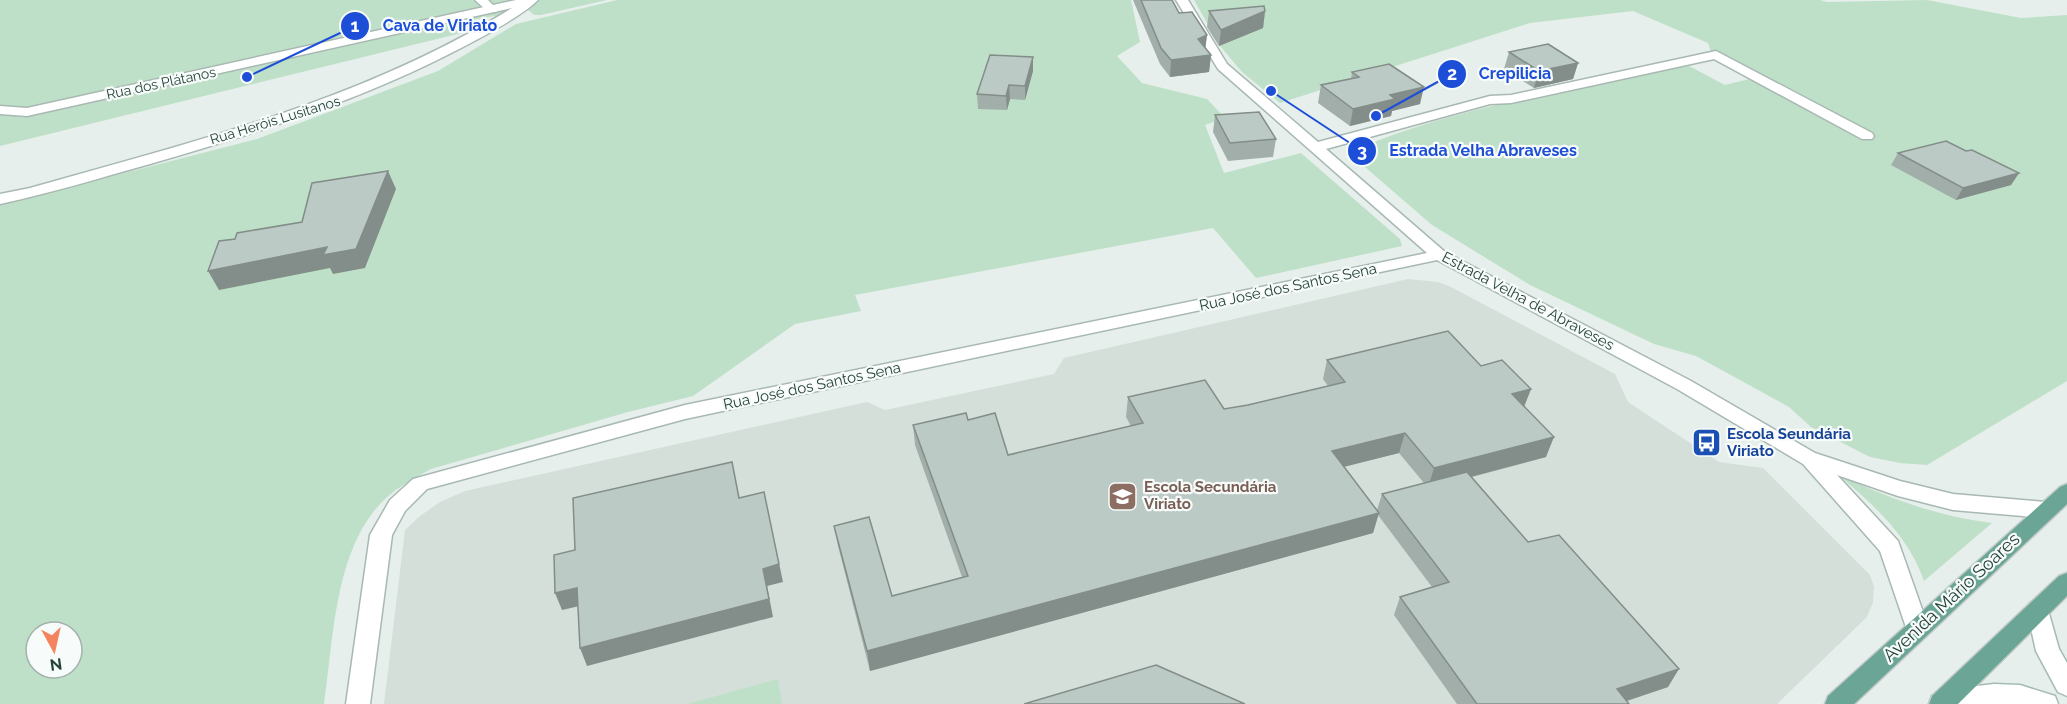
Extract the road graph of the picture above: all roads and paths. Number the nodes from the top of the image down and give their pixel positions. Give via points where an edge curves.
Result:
1 (481, 0) edge
2 (532, 0) edge
3 (1182, 0) edge
4 (492, 10) junction
5 (0, 110) edge
6 (1867, 136) dead end
7 (1316, 147) junction
8 (0, 199) edge
9 (1439, 255) junction
10 (1808, 458) junction
11 (2067, 492) edge
12 (2045, 510) junction
13 (2067, 582) edge
14 (2038, 610) junction
15 (1917, 629) junction
16 (2067, 685) edge
17 (358, 704) edge
18 (1837, 704) edge
19 (1941, 704) edge
20 (2046, 704) edge

1 - 4 street
2 - 4 street, Rua dos Plátanos
2 - 8 street, Rua Heróis Lusitanos via 430,61 316,109
3 - 7 street, Estrada Velha de Abraveses via 1222,66
4 - 5 street, Rua dos Plátanos via 27,112
6 - 7 street via 1716,55 1511,99 1490,100
7 - 9 street, Estrada Velha de Abraveses
9 - 10 street, Estrada Velha de Abraveses via 1684,385
9 - 17 street, Rua José dos Santos Sena via 685,412 420,484 397,506 381,535
10 - 12 street via 1953,502
10 - 15 street via 1890,548
11 - 12 main road, Avenida Mário Soares
12 - 15 main road, Avenida Mário Soares
13 - 14 main road
14 - 16 street via 2048,651
14 - 19 main road
15 - 18 main road, Avenida Mário Soares
19 - 20 street via 1983,694 2008,693

